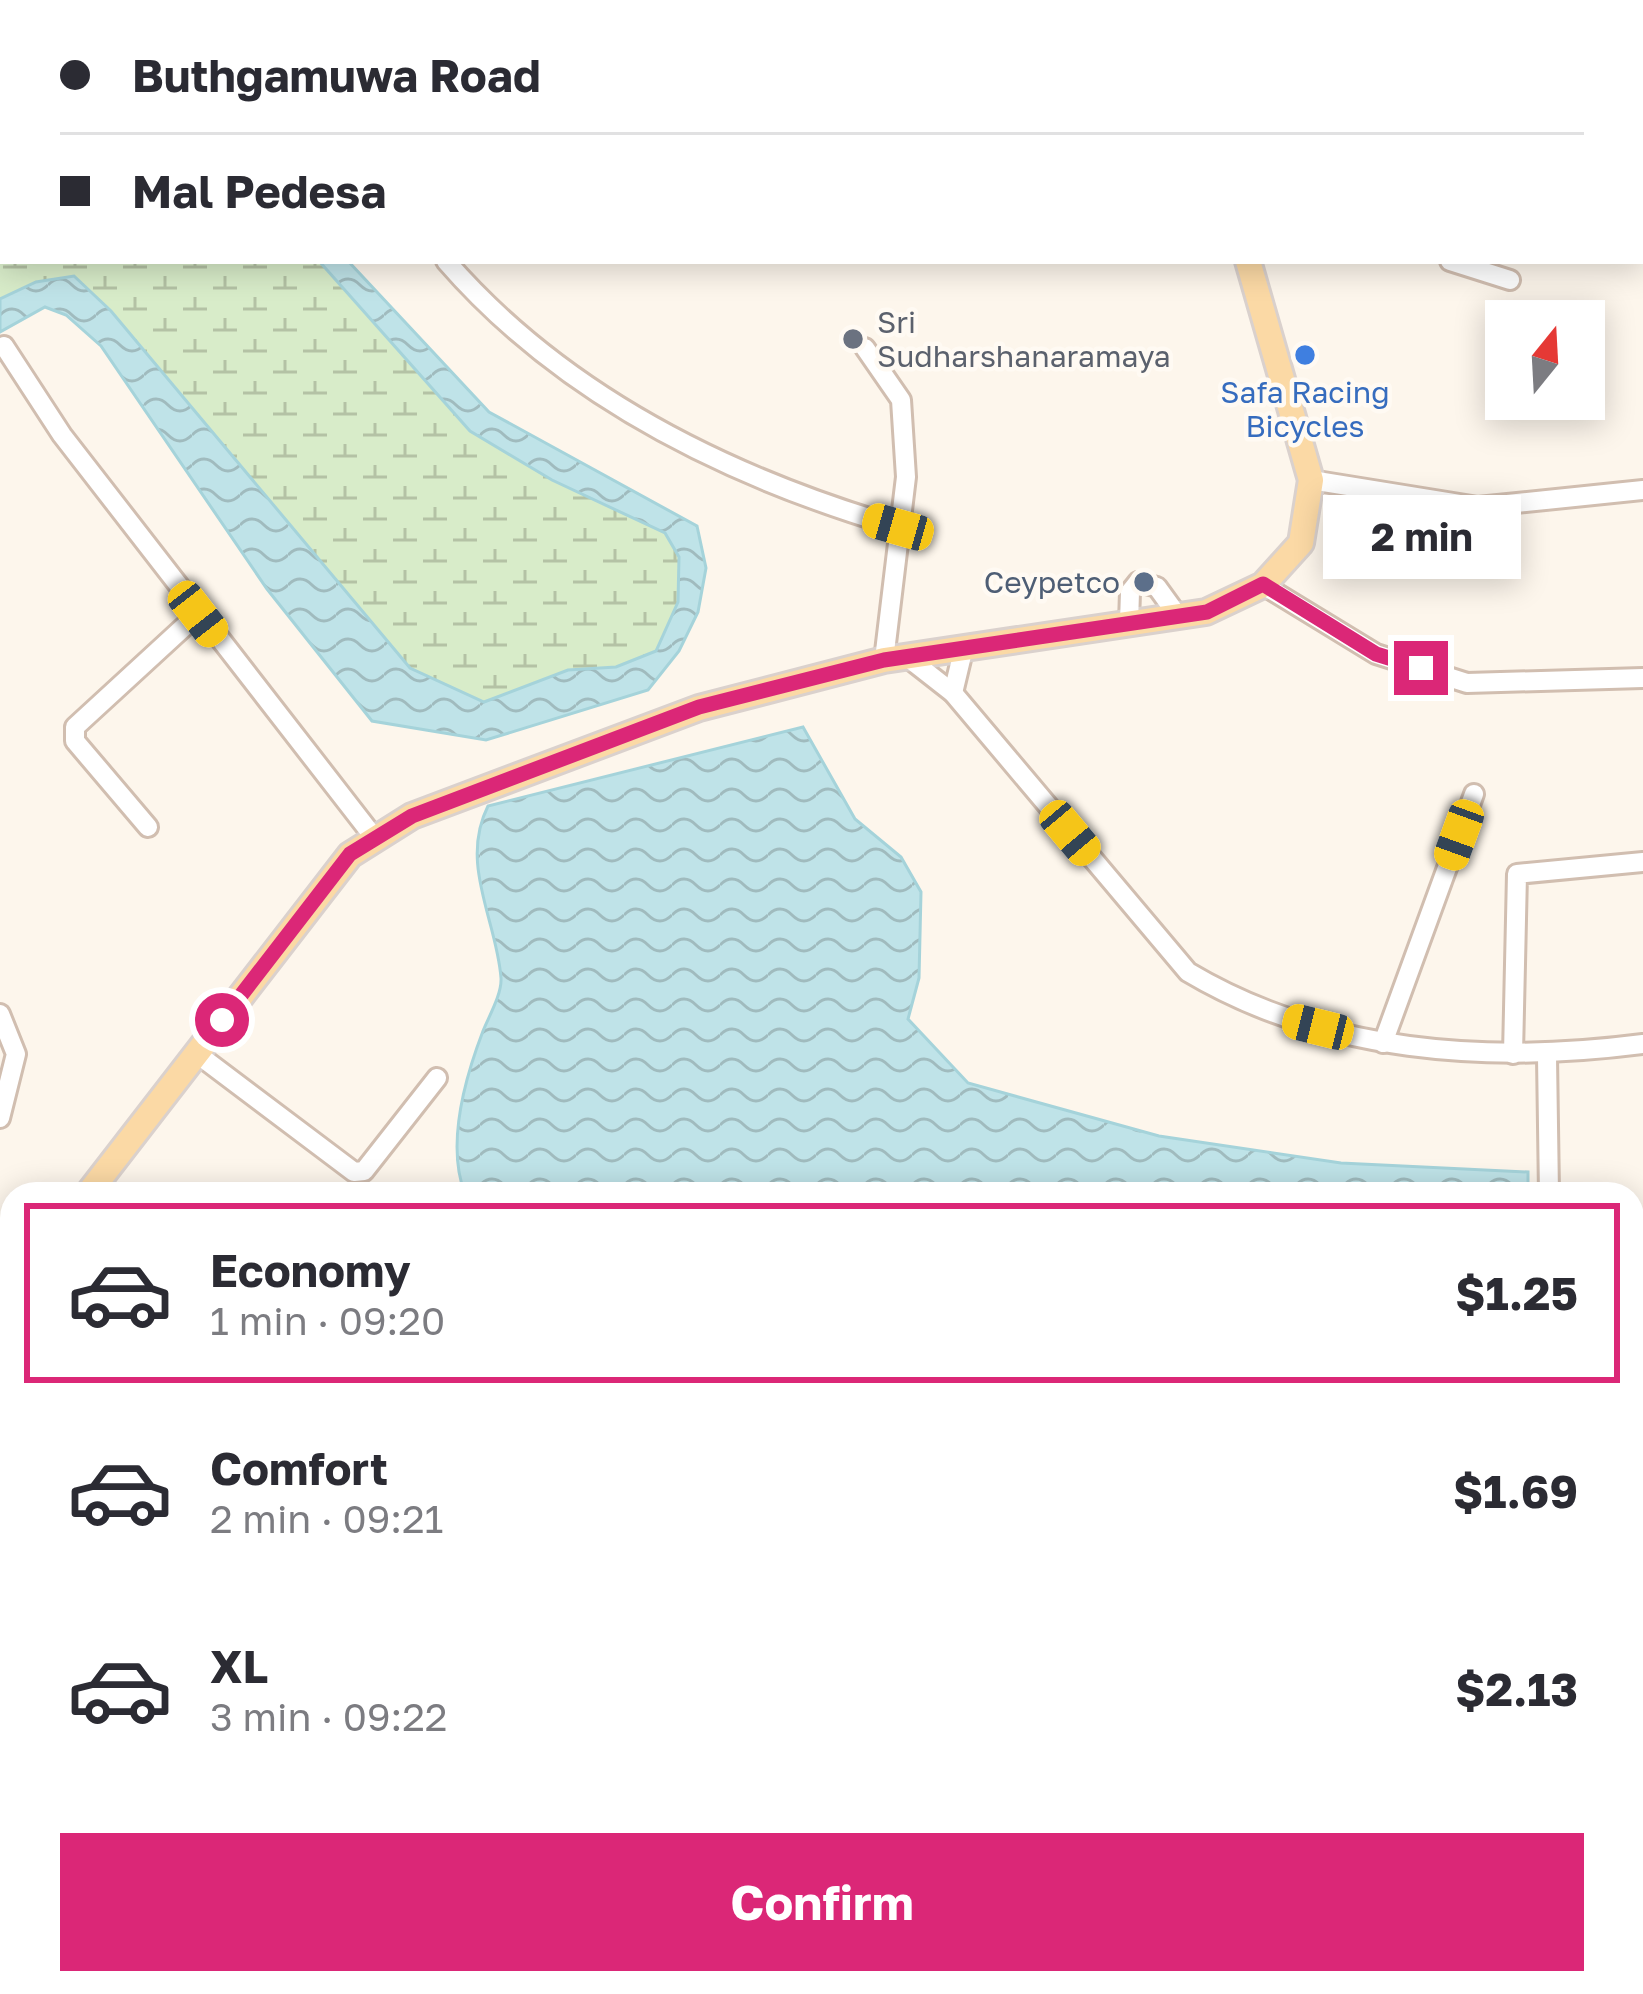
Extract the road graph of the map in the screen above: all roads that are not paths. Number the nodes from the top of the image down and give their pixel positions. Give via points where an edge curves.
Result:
1 (449, 264) edge
2 (1249, 264) edge
3 (1459, 264) edge
4 (1510, 280) dead end
5 (4, 346) dead end
6 (865, 348) dead end
7 (1310, 480) junction
8 (1643, 490) edge
9 (898, 527) junction
10 (1263, 584) junction
11 (198, 614) junction
12 (1178, 616) junction
13 (1129, 623) junction
14 (964, 647) junction
15 (895, 658) junction
16 (1643, 678) edge
17 (953, 693) junction
18 (1474, 794) dead end
19 (148, 827) dead end
20 (373, 836) junction
21 (1643, 862) edge
22 (0, 1014) edge
23 (1383, 1043) junction
24 (1643, 1044) edge
25 (196, 1054) junction
26 (1513, 1054) junction
27 (1547, 1057) junction
28 (437, 1078) dead end
29 (0, 1118) edge
30 (97, 1182) edge
31 (1550, 1182) edge

1 - 9 street via 546,362 597,395 793,496
2 - 7 main road
3 - 4 street
5 - 11 street
6 - 9 street via 901,400 906,477
7 - 8 street via 1478,507
7 - 10 main road via 1301,543
9 - 15 street
10 - 12 main road via 1207,612
10 - 16 street via 1376,654 1467,682
11 - 19 street via 75,727 75,741
11 - 20 street
12 - 13 main road
12 - 13 street via 1157,587 1138,582
13 - 14 main road
14 - 15 main road
14 - 17 street
15 - 17 street
15 - 20 main road via 699,707
17 - 23 street via 1188,972 1286,1019
18 - 23 street
20 - 25 main road via 350,854
21 - 26 street via 1515,877
22 - 29 street via 16,1054
23 - 26 street
24 - 27 street
25 - 28 street via 353,1172 364,1171
25 - 30 main road
26 - 27 street
27 - 31 street

